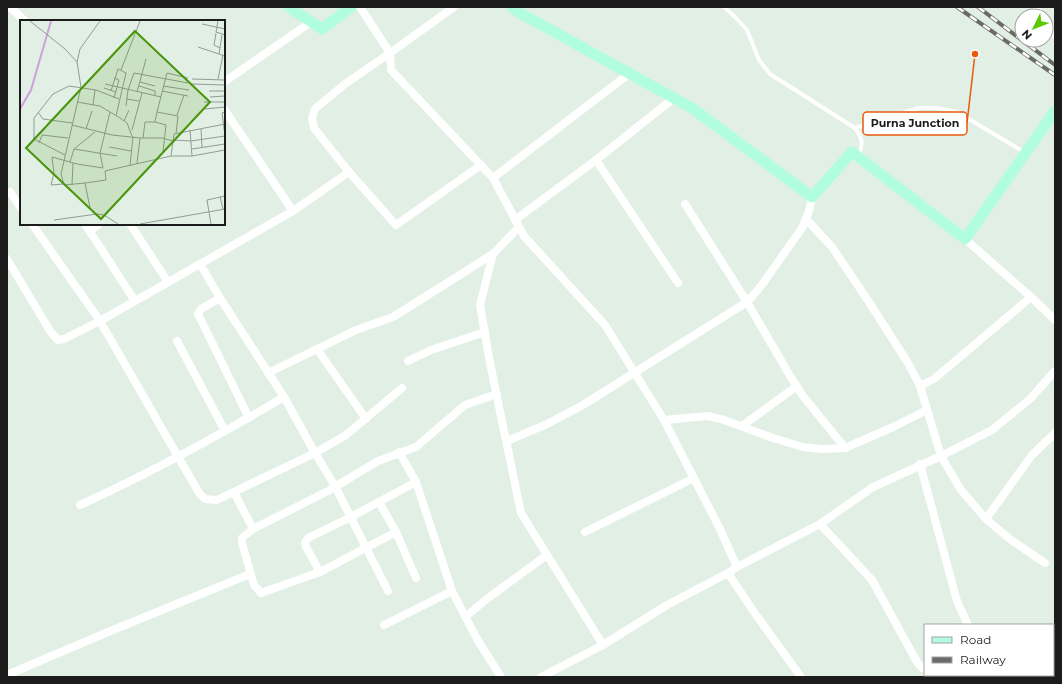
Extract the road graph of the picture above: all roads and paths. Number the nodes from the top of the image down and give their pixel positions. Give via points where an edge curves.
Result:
1 (10, 7) edge
2 (289, 7) edge
3 (352, 7) edge
4 (360, 7) edge
5 (454, 7) edge
6 (512, 7) edge
7 (724, 7) edge
8 (24, 20) edge
9 (311, 22) junction
10 (390, 53) junction
11 (630, 73) junction
12 (225, 81) edge
13 (674, 98) junction
14 (225, 110) edge
15 (1055, 111) edge
16 (855, 128) junction
17 (1025, 153) junction
18 (858, 157) junction
19 (596, 160) junction
20 (481, 165) junction
21 (349, 172) junction
22 (493, 178) junction
23 (10, 192) dead end
24 (812, 197) junction
25 (685, 204) dead end
26 (20, 207) edge
27 (293, 211) junction
28 (806, 219) junction
29 (517, 223) junction
30 (33, 225) edge
31 (131, 225) edge
32 (88, 227) edge
33 (965, 239) junction
34 (493, 254) junction
35 (7, 259) edge
36 (200, 264) junction
37 (168, 282) junction
38 (678, 283) dead end
39 (1031, 297) junction
40 (220, 298) junction
41 (135, 301) junction
42 (747, 302) junction
43 (1055, 320) edge
44 (100, 321) junction
45 (485, 332) junction
46 (177, 341) dead end
47 (317, 349) junction
48 (408, 361) dead end
49 (1055, 371) edge
50 (268, 372) junction
51 (635, 373) junction
52 (797, 386) junction
53 (920, 386) junction
54 (402, 388) dead end
55 (497, 394) junction
56 (284, 397) junction
57 (926, 410) junction
58 (249, 418) junction
59 (366, 418) junction
60 (664, 420) junction
61 (742, 426) junction
62 (225, 431) junction
63 (1055, 432) edge
64 (507, 442) junction
65 (845, 448) junction
66 (399, 452) junction
67 (315, 453) junction
68 (940, 456) junction
69 (179, 457) junction
70 (920, 464) junction
71 (694, 478) junction
72 (416, 482) junction
73 (335, 486) junction
74 (234, 492) junction
75 (379, 502) junction
76 (80, 505) dead end
77 (352, 517) junction
78 (986, 520) junction
79 (820, 524) junction
80 (253, 529) junction
81 (396, 532) junction
82 (585, 532) dead end
83 (366, 546) junction
84 (548, 555) junction
85 (1046, 563) dead end
86 (737, 567) junction
87 (320, 572) junction
88 (728, 573) junction
89 (250, 574) junction
90 (416, 578) dead end
91 (452, 591) junction
92 (388, 592) dead end
93 (465, 617) junction
94 (968, 624) edge
95 (384, 625) dead end
96 (603, 645) junction
97 (924, 669) edge
98 (7, 675) edge
99 (501, 677) edge
100 (541, 677) edge
101 (801, 677) edge

1 - 8 street
2 - 9 main road
3 - 9 main road via 322,29
4 - 10 street
5 - 10 street
6 - 11 main road
7 - 16 lane via 747,30 759,60 770,74
9 - 12 street
10 - 20 street via 391,70
10 - 21 street via 345,84 315,109 312,118 314,128
11 - 13 main road
11 - 22 street
13 - 19 street
13 - 24 main road via 692,108
14 - 27 street
15 - 17 main road
16 - 17 lane via 919,108 937,108 957,112
16 - 18 lane via 862,145
17 - 33 main road
18 - 24 main road via 852,152
18 - 33 main road
19 - 29 street
19 - 38 street
20 - 21 street via 396,225
20 - 22 street
21 - 27 street
22 - 29 street
23 - 26 street
24 - 28 street
25 - 42 street
27 - 36 street
28 - 42 street via 762,286
28 - 53 street via 832,247 870,302
29 - 34 street
29 - 51 street via 524,236 605,325
30 - 44 street
31 - 37 street
32 - 41 street
33 - 39 street
34 - 45 street via 480,305
34 - 47 street via 393,317 356,330
35 - 44 street via 58,340
36 - 37 street
36 - 40 street
37 - 41 street
39 - 43 street
39 - 53 street via 934,379
40 - 50 street
40 - 58 street via 201,309 198,314
41 - 44 street
42 - 51 street
42 - 52 street
44 - 69 street
45 - 48 street via 431,350
45 - 55 street
46 - 62 street
47 - 50 street
47 - 59 street
49 - 68 street via 1030,399 1007,419 992,430
50 - 56 street
51 - 60 street
51 - 64 street via 583,405
52 - 61 street
52 - 65 street
53 - 57 street
54 - 59 street
55 - 64 street
55 - 66 street via 465,405 422,443
56 - 58 street
56 - 67 street
57 - 65 street
57 - 68 street
58 - 62 street
59 - 67 street via 346,435
60 - 61 street via 708,416
60 - 71 street
61 - 65 street via 803,447
62 - 69 street
63 - 78 street via 1032,455
64 - 84 street via 521,513
66 - 72 street
66 - 73 street
67 - 73 street
67 - 74 street
68 - 70 street
68 - 78 street via 961,490
69 - 74 street via 205,499 217,500
69 - 76 street
70 - 79 street via 873,487
70 - 94 street via 957,601
71 - 82 street
71 - 86 street
72 - 75 street
72 - 91 street
73 - 77 street
73 - 80 street
74 - 80 street
75 - 77 street
75 - 81 street
77 - 83 street
77 - 87 street via 306,540 306,547
78 - 85 street
79 - 86 street
79 - 97 street via 872,580 917,662
80 - 89 street via 242,538
81 - 83 street
81 - 90 street
83 - 87 street
83 - 92 street
84 - 93 street
84 - 96 street
86 - 88 street
87 - 89 street via 261,593 254,585
88 - 96 street via 667,605
88 - 101 street
89 - 98 street
91 - 93 street
91 - 95 street
93 - 99 street
96 - 100 street

